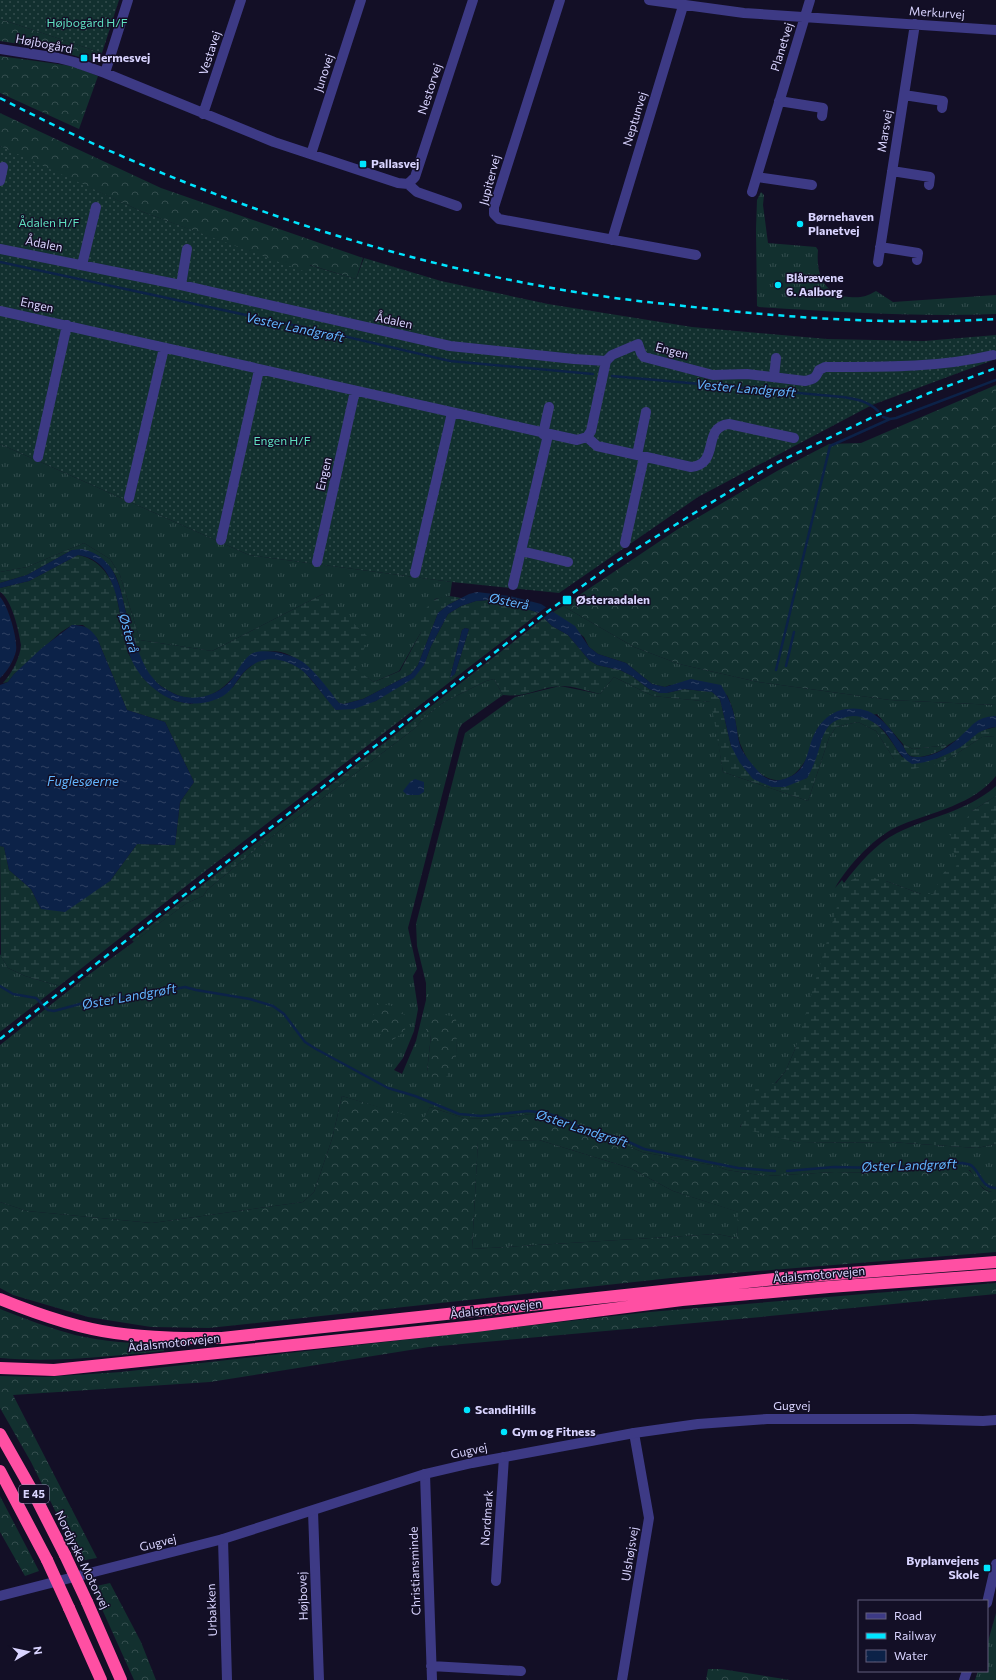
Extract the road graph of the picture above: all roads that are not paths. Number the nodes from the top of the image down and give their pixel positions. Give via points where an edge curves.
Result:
1 (128, 0) edge
2 (241, 0) edge
3 (361, 0) edge
4 (473, 0) edge
5 (560, 0) edge
6 (649, 0) edge
7 (810, 0) edge
8 (683, 6) junction
9 (805, 17) junction
10 (914, 24) junction
11 (996, 30) edge
12 (0, 49) edge
13 (106, 73) junction
14 (904, 95) junction
15 (779, 101) junction
16 (942, 108) dead end
17 (203, 114) junction
18 (822, 116) dead end
19 (311, 154) junction
20 (3, 167) dead end
21 (892, 171) junction
22 (756, 177) junction
23 (0, 181) edge
24 (408, 184) junction
25 (929, 184) dead end
26 (812, 185) dead end
27 (752, 192) dead end
28 (457, 206) dead end
29 (96, 207) dead end
30 (612, 240) junction
31 (880, 247) junction
32 (0, 249) edge
33 (187, 249) dead end
34 (696, 255) dead end
35 (917, 260) dead end
36 (878, 262) dead end
37 (82, 265) junction
38 (181, 285) junction
39 (0, 310) edge
40 (67, 325) junction
41 (164, 348) junction
42 (993, 355) dead end
43 (776, 358) dead end
44 (606, 360) junction
45 (259, 370) junction
46 (774, 377) junction
47 (356, 391) junction
48 (549, 407) dead end
49 (646, 412) dead end
50 (452, 413) junction
51 (545, 434) junction
52 (587, 437) junction
53 (794, 438) dead end
54 (640, 456) junction
55 (38, 457) dead end
56 (129, 498) dead end
57 (221, 540) dead end
58 (625, 543) dead end
59 (521, 551) junction
60 (317, 562) dead end
61 (568, 562) dead end
62 (415, 573) dead end
63 (513, 585) dead end
64 (996, 1262) edge
65 (996, 1275) edge
66 (0, 1299) edge
67 (0, 1368) edge
68 (996, 1420) edge
69 (983, 1421) junction
70 (996, 1428) edge
71 (634, 1433) junction
72 (0, 1434) edge
73 (504, 1457) junction
74 (0, 1471) edge
75 (425, 1474) junction
76 (313, 1511) junction
77 (223, 1539) junction
78 (996, 1564) edge
79 (496, 1581) dead end
80 (0, 1596) edge
81 (988, 1600) edge
82 (431, 1666) junction
83 (521, 1671) dead end
84 (101, 1680) edge
85 (121, 1680) edge
86 (227, 1680) edge
87 (319, 1680) edge
88 (432, 1680) edge
89 (622, 1680) edge

1 - 13 street
2 - 17 street, Vestavej
3 - 19 street, Junovej
4 - 24 street, Nestorvej via 415,177
5 - 30 street, Jupitervej via 494,207 494,214 499,219
6 - 8 street
7 - 9 street, Planetvej
8 - 9 street
8 - 30 street, Neptunvej
9 - 10 street, Merkurvej
9 - 15 street, Planetvej
10 - 11 street, Merkurvej
10 - 14 street, Marsvej
12 - 13 street, Højbogård via 58,58
13 - 17 street
14 - 16 street, Marsvej via 943,101
14 - 21 street, Marsvej
15 - 18 street via 823,108
15 - 22 street, Planetvej
17 - 19 street
19 - 24 street via 398,184
20 - 23 street
21 - 25 street, Marsvej via 930,177
21 - 31 street, Marsvej
22 - 26 street
22 - 27 street, Planetvej
24 - 28 street via 416,192
29 - 37 street
30 - 34 street, Jupitervej
31 - 35 street via 918,253
31 - 36 street, Marsvej
32 - 37 street, Ådalen
33 - 38 street
37 - 38 street, Ådalen
38 - 44 street, Ådalen via 450,346
39 - 40 street, Engen
40 - 41 street, Engen
40 - 55 street
41 - 45 street, Engen
41 - 56 street
42 - 46 street, Engen via 956,363 901,367 825,367 819,370 813,380 805,381
43 - 46 street
44 - 46 street, Engen via 638,344 644,357 702,373
44 - 52 street via 591,431
45 - 47 street, Engen
45 - 57 street
47 - 50 street, Engen
47 - 60 street, Engen
48 - 51 street
49 - 54 street
50 - 51 street, Engen
50 - 62 street
51 - 52 street, Engen via 576,440
51 - 59 street
52 - 54 street via 597,446
53 - 54 street via 724,424 714,432 708,458 698,466 691,467
54 - 58 street
59 - 61 street
59 - 63 street
64 - 66 highway, Ådalsmotorvejen via 784,1278 222,1338 114,1333 57,1320
65 - 67 highway, Ådalsmotorvejen via 682,1300 476,1326 54,1370
68 - 69 street, Gugvej
69 - 70 street, Gugvej
69 - 71 street, Gugvej via 913,1418 767,1419 698,1424
71 - 73 street, Gugvej
71 - 89 street, Ulshøjsvej via 649,1518
72 - 85 highway, Nordjyske Motorvej / E 45, bridge via 65,1555
73 - 75 street, Gugvej
73 - 79 street, Nordmark
74 - 84 highway, E 45, bridge via 70,1608
75 - 76 street, Gugvej
75 - 82 street, Christiansminde
76 - 77 street, Gugvej
76 - 87 street, Højbovej
77 - 80 street, Gugvej
77 - 86 street, Urbakken
78 - 81 street
82 - 83 street
82 - 88 street, Christiansminde

